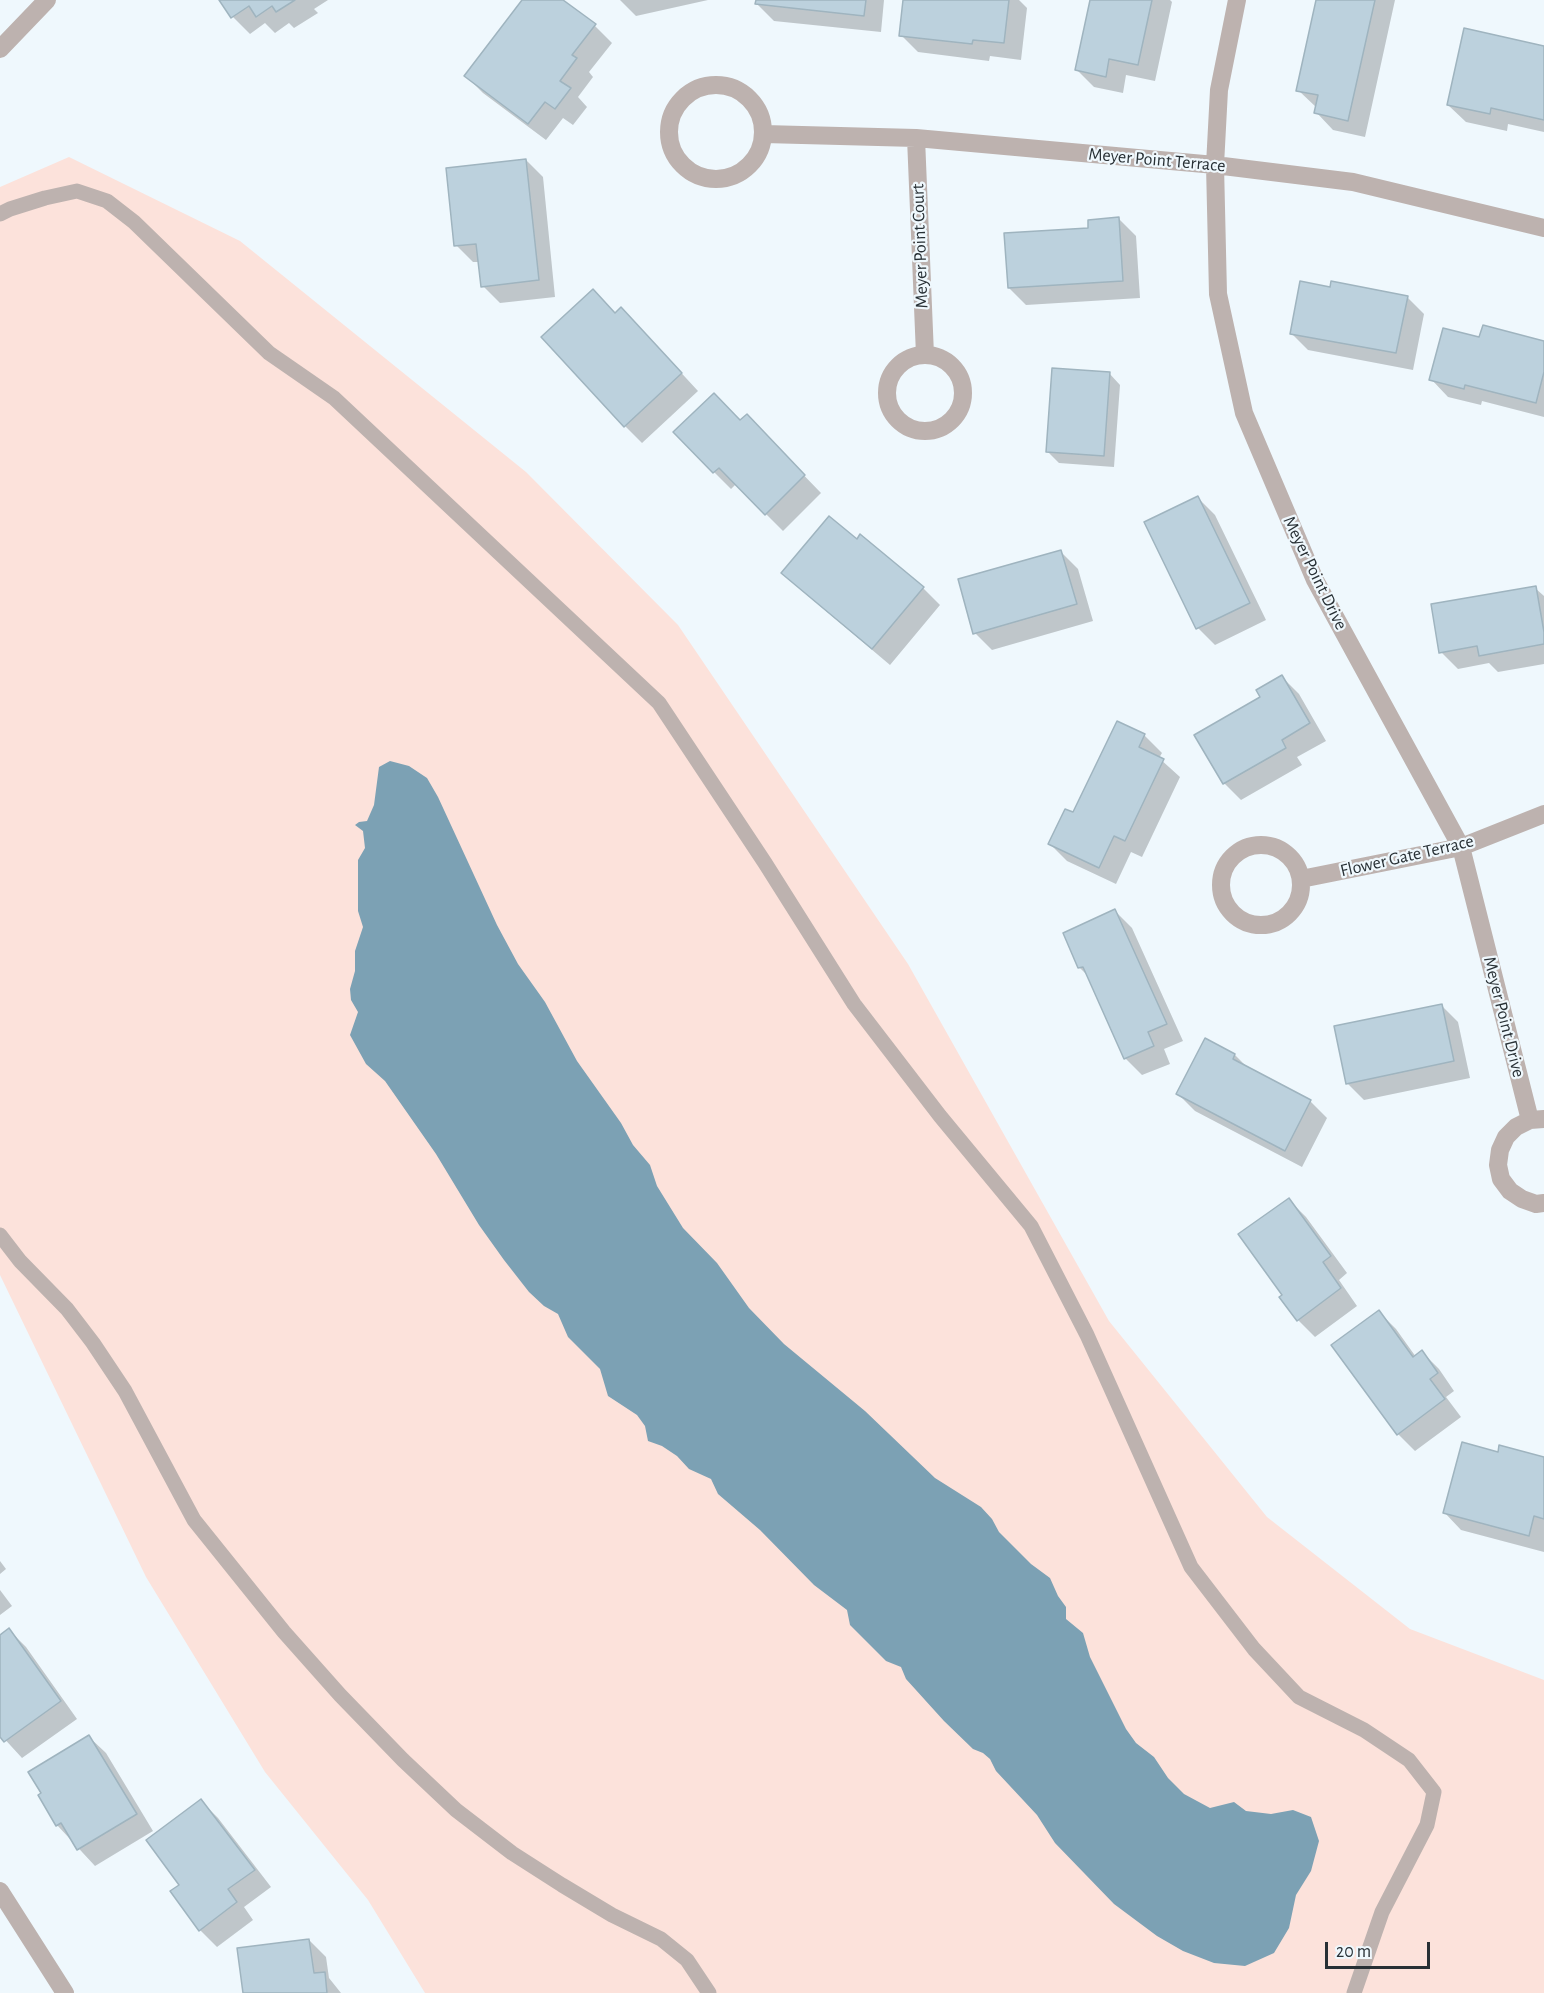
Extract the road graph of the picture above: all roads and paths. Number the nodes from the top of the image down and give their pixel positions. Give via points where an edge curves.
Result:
1 (47, 0) edge
2 (1238, 0) edge
3 (0, 49) edge
4 (764, 134) junction
5 (916, 138) junction
6 (1215, 165) junction
7 (0, 214) edge
8 (1544, 228) edge
9 (925, 355) junction
10 (1544, 814) edge
11 (1461, 848) junction
12 (1301, 879) junction
13 (1537, 1120) edge
14 (1544, 1203) edge
15 (0, 1236) edge
16 (0, 1891) edge
17 (64, 1993) edge
18 (709, 1993) edge
19 (1354, 1993) edge

1 - 3 street
2 - 6 street, Meyer Point Drive via 1219,90
4 - 4 street via 759,112 746,95 718,85 704,86 679,103 669,130 674,152 687,169 714,180 729,178 748,167 761,149
4 - 5 street, Meyer Point Terrace
5 - 6 street, Meyer Point Terrace
5 - 9 street, Meyer Point Court
6 - 8 street, Meyer Point Terrace via 1353,182
6 - 11 street, Meyer Point Drive via 1218,294 1244,413 1315,580
7 - 19 lane via 76,191 107,201 134,222 269,353 334,398 659,703 854,1004 1030,1226 1087,1335 1191,1567 1254,1649 1299,1696 1364,1730 1409,1760 1434,1792 1427,1825 1382,1912
9 - 9 street via 901,364 887,386 887,399 900,422 925,431 949,422 962,399 962,386 949,364
10 - 11 street, Flower Gate Terrace
11 - 12 street, Flower Gate Terrace
11 - 13 street, Meyer Point Drive
12 - 12 street via 1288,854 1262,844 1235,853 1221,877 1221,892 1234,915 1260,926 1281,920 1296,906
13 - 14 street, Meyer Point Drive via 1516,1126 1506,1137 1498,1164 1501,1179 1510,1191 1536,1204
15 - 18 lane via 93,1343 125,1391 194,1520 340,1695 456,1810 562,1886 661,1939 687,1960
16 - 17 street

